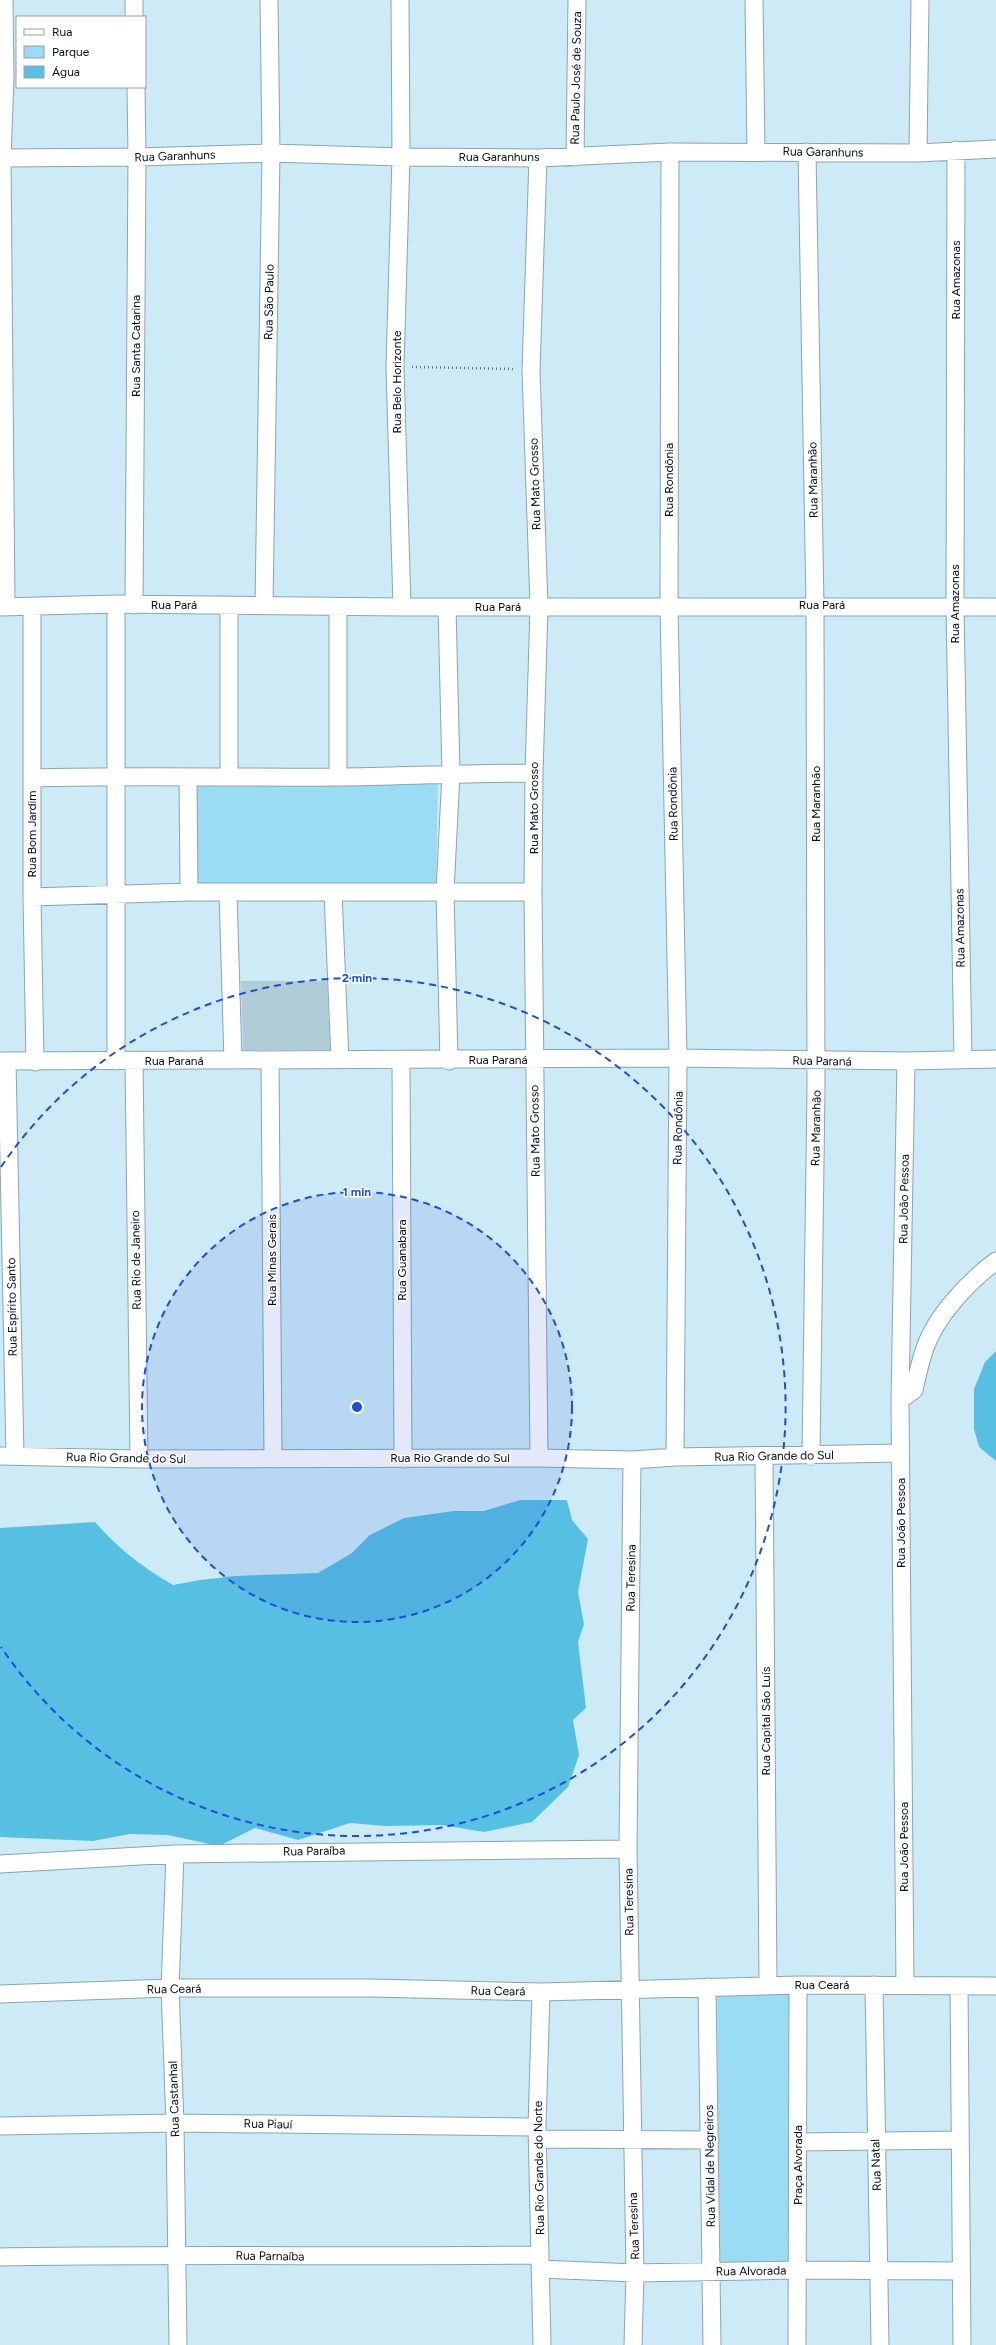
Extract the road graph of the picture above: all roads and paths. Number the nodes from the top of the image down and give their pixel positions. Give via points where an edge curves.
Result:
1 (4, 0) edge
2 (134, 0) edge
3 (269, 0) edge
4 (400, 0) edge
5 (577, 0) edge
6 (754, 0) edge
7 (920, 0) edge
8 (134, 16) edge
9 (136, 88) edge
10 (996, 149) edge
11 (956, 150) junction
12 (670, 152) junction
13 (756, 152) junction
14 (807, 152) junction
15 (271, 153) junction
16 (918, 153) junction
17 (575, 156) junction
18 (137, 157) junction
19 (401, 157) junction
20 (2, 158) junction
21 (538, 158) junction
22 (395, 366) junction
23 (531, 370) junction
24 (116, 604) junction
25 (134, 604) junction
26 (229, 605) junction
27 (264, 605) junction
28 (815, 605) junction
29 (955, 606) junction
30 (996, 606) edge
31 (3, 607) edge
32 (32, 607) junction
33 (338, 607) junction
34 (402, 607) junction
35 (447, 607) junction
36 (539, 607) junction
37 (669, 607) junction
38 (451, 773) junction
39 (534, 773) junction
40 (116, 776) junction
41 (228, 776) junction
42 (188, 777) junction
43 (338, 777) junction
44 (32, 778) junction
45 (190, 892) junction
46 (333, 892) junction
47 (445, 892) junction
48 (533, 892) junction
49 (228, 893) junction
50 (116, 895) junction
51 (32, 897) junction
52 (678, 1058) junction
53 (962, 1059) junction
54 (996, 1059) edge
55 (233, 1060) junction
56 (340, 1060) junction
57 (534, 1060) junction
58 (3, 1061) edge
59 (116, 1061) junction
60 (134, 1061) junction
61 (270, 1061) junction
62 (401, 1061) junction
63 (449, 1061) junction
64 (816, 1061) junction
65 (906, 1061) junction
66 (35, 1062) junction
67 (996, 1261) edge
68 (900, 1400) junction
69 (900, 1453) junction
70 (7, 1456) edge
71 (764, 1456) junction
72 (811, 1456) junction
73 (675, 1457) junction
74 (539, 1458) junction
75 (139, 1459) junction
76 (273, 1459) junction
77 (403, 1459) junction
78 (632, 1460) junction
79 (628, 1849) junction
80 (175, 1854) junction
81 (0, 1864) edge
82 (798, 1985) junction
83 (874, 1985) junction
84 (905, 1985) junction
85 (768, 1986) junction
86 (959, 1986) junction
87 (996, 1986) edge
88 (170, 1988) junction
89 (708, 1988) junction
90 (630, 1990) junction
91 (541, 1992) junction
92 (0, 1994) edge
93 (175, 2124) junction
94 (0, 2126) edge
95 (537, 2133) junction
96 (631, 2140) junction
97 (710, 2140) junction
98 (876, 2140) junction
99 (960, 2140) junction
100 (798, 2142) junction
101 (178, 2254) junction
102 (0, 2257) edge
103 (540, 2262) junction
104 (798, 2270) junction
105 (880, 2271) junction
106 (961, 2271) junction
107 (712, 2272) junction
108 (635, 2273) junction
109 (178, 2345) edge
110 (542, 2345) edge
111 (633, 2345) edge
112 (712, 2345) edge
113 (797, 2345) edge
114 (880, 2345) edge
115 (962, 2345) edge

1 - 20 street
2 - 8 street
3 - 15 street, Rua São Paulo
4 - 19 street, Rua Belo Horizonte
5 - 17 street, Rua Paulo José de Souza
6 - 13 street
7 - 16 street
9 - 18 street, Rua Santa Catarina
10 - 11 street, Rua Garanhuns
11 - 16 street, Rua Garanhuns
11 - 29 street, Rua Amazonas
12 - 13 street, Rua Garanhuns
12 - 17 street, Rua Garanhuns
12 - 37 street, Rua Rondônia
13 - 14 street, Rua Garanhuns
14 - 16 street, Rua Garanhuns
14 - 28 street, Rua Maranhão
15 - 18 street, Rua Garanhuns
15 - 19 street, Rua Garanhuns
15 - 27 street, Rua São Paulo
17 - 21 street, Rua Garanhuns
18 - 20 street, Rua Garanhuns
18 - 25 street, Rua Santa Catarina
19 - 21 street, Rua Garanhuns
19 - 22 street, Rua Belo Horizonte
20 - 31 street
21 - 23 street, Rua Mato Grosso
22 - 23 path
22 - 34 street, Rua Belo Horizonte
23 - 36 street, Rua Mato Grosso
24 - 25 street, Rua Pará
24 - 32 street, Rua Pará
24 - 40 street
25 - 26 street, Rua Pará
26 - 27 street, Rua Pará
26 - 41 street
27 - 33 street, Rua Pará
28 - 29 street, Rua Pará
28 - 37 street, Rua Pará
28 - 64 street, Rua Maranhão
29 - 30 street, Rua Pará
29 - 53 street, Rua Amazonas
31 - 32 street, Rua Pará
32 - 44 street, Rua Bom Jardim
33 - 34 street, Rua Pará
33 - 43 street
34 - 35 street, Rua Pará
35 - 36 street, Rua Pará
35 - 38 street
36 - 37 street, Rua Pará
36 - 39 street, Rua Mato Grosso
37 - 52 street, Rua Rondônia
38 - 39 street
38 - 43 street
38 - 47 street
39 - 48 street, Rua Mato Grosso
40 - 42 street
40 - 44 street
40 - 50 street
41 - 42 street
41 - 43 street
42 - 45 street
44 - 51 street, Rua Bom Jardim
45 - 49 street
45 - 50 street
46 - 47 street
46 - 49 street
46 - 56 street
47 - 48 street
47 - 63 street
48 - 57 street, Rua Mato Grosso
49 - 55 street
50 - 51 street
50 - 59 street
51 - 66 street, Rua Bom Jardim
52 - 57 street, Rua Paraná
52 - 64 street, Rua Paraná
52 - 73 street, Rua Rondônia
53 - 54 street, Rua Paraná
53 - 65 street, Rua Paraná
55 - 60 street, Rua Paraná
55 - 61 street, Rua Paraná
56 - 61 street, Rua Paraná
56 - 62 street, Rua Paraná
57 - 63 street, Rua Paraná
57 - 74 street, Rua Mato Grosso
58 - 66 street, Rua Paraná
58 - 70 street, Rua Espírito Santo
59 - 60 street, Rua Paraná
59 - 66 street, Rua Paraná
60 - 75 street, Rua Rio de Janeiro
61 - 76 street, Rua Minas Gerais
62 - 63 street, Rua Paraná
62 - 77 street, Rua Guanabara
64 - 65 street, Rua Paraná
64 - 72 street, Rua Maranhão
65 - 68 street, Rua João Pessoa
67 - 68 street via 973,1278 936,1326 925,1348 914,1390
68 - 69 street, Rua João Pessoa
69 - 72 street, Rua Rio Grande do Sul
69 - 84 street, Rua João Pessoa
70 - 75 street, Rua Rio Grande do Sul
71 - 72 street, Rua Rio Grande do Sul
71 - 73 street, Rua Rio Grande do Sul
71 - 85 street, Rua Capital São Luís
73 - 78 street, Rua Rio Grande do Sul
74 - 77 street, Rua Rio Grande do Sul
74 - 78 street, Rua Rio Grande do Sul
75 - 76 street, Rua Rio Grande do Sul
76 - 77 street, Rua Rio Grande do Sul
78 - 79 street, Rua Teresina
79 - 80 street, Rua Paraíba
79 - 90 street, Rua Teresina
80 - 81 street, Rua Paraíba
80 - 88 street, Rua Castanhal
82 - 83 street, Rua Ceará
82 - 85 street, Rua Ceará
82 - 100 street, Praça Alvorada
83 - 84 street, Rua Ceará
83 - 98 street, Rua Natal
84 - 86 street, Rua Ceará
85 - 89 street, Rua Ceará
86 - 87 street, Rua Ceará
86 - 99 street
88 - 91 street, Rua Ceará via 371,1988
88 - 92 street, Rua Ceará
88 - 93 street, Rua Castanhal
89 - 90 street, Rua Ceará
89 - 97 street, Rua Vidal de Negreiros
90 - 91 street, Rua Ceará
90 - 96 street, Rua Teresina
91 - 95 street, Rua Rio Grande do Norte
93 - 94 street, Rua Piauí
93 - 95 street, Rua Piauí
93 - 101 street, Rua Castanhal
95 - 96 street, Rua Piauí
95 - 103 street, Rua Rio Grande do Norte
96 - 97 street, Rua Piauí
96 - 108 street, Rua Teresina
97 - 107 street, Rua Vidal de Negreiros
98 - 99 street
98 - 100 street
98 - 105 street, Rua Natal
99 - 106 street
100 - 104 street, Praça Alvorada
101 - 102 street, Rua Parnaíba
101 - 103 street, Rua Parnaíba
101 - 109 street, Rua Castanhal
103 - 108 street, Rua Alvorada
103 - 110 street, Rua Rio Grande do Norte
104 - 105 street, Rua Alvorada
104 - 107 street, Rua Alvorada
104 - 113 street, Praça Alvorada
105 - 106 street, Rua Alvorada
105 - 114 street, Rua Natal
106 - 115 street
107 - 108 street, Rua Alvorada
107 - 112 street, Rua Vidal de Negreiros
108 - 111 street, Rua Teresina

